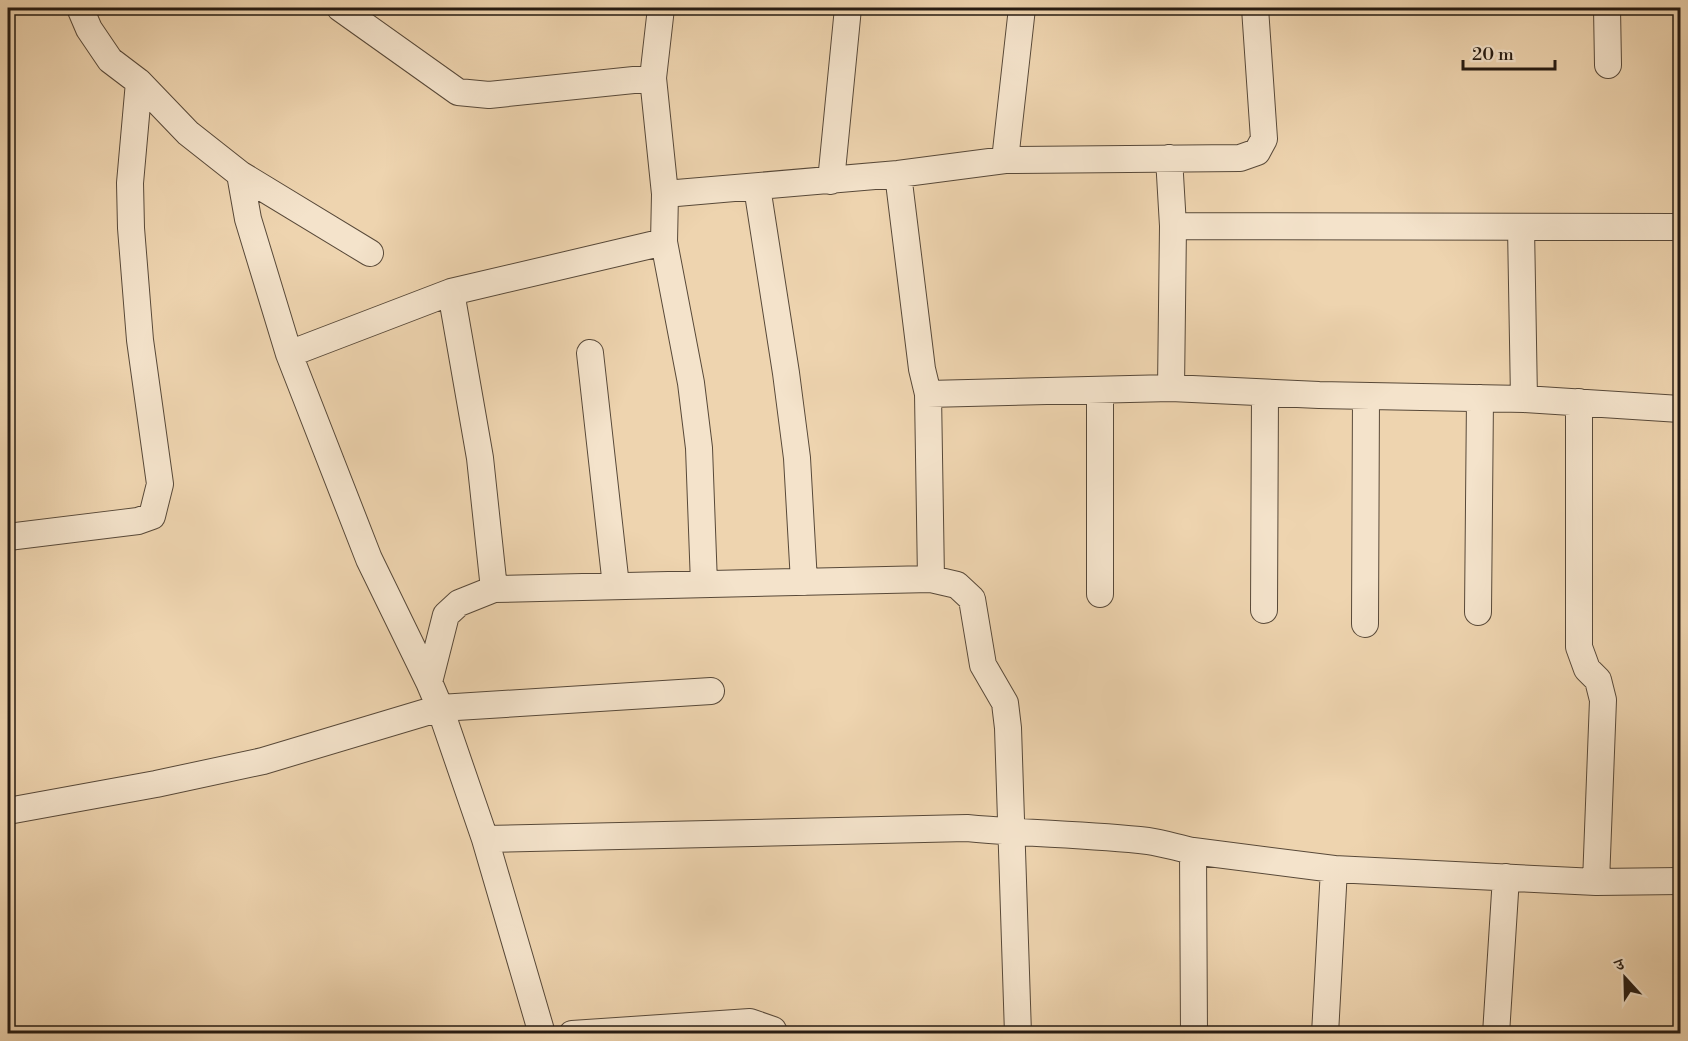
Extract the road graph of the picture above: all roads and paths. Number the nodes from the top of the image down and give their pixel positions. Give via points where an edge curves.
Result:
1 (80, 8) edge
2 (340, 8) edge
3 (661, 8) edge
4 (848, 8) edge
5 (1022, 8) edge
6 (1255, 8) edge
7 (1607, 8) edge
8 (1608, 65) dead end
9 (653, 78) junction
10 (139, 82) junction
11 (1169, 158) junction
12 (1005, 160) junction
13 (240, 174) junction
14 (898, 174) junction
15 (831, 181) junction
16 (757, 187) junction
17 (665, 194) junction
18 (1173, 226) junction
19 (1521, 227) junction
20 (1680, 227) edge
21 (664, 242) junction
22 (370, 253) dead end
23 (451, 292) junction
24 (590, 353) dead end
25 (289, 354) junction
26 (1171, 388) junction
27 (1100, 390) junction
28 (1265, 393) junction
29 (928, 394) junction
30 (1366, 396) junction
31 (1480, 398) junction
32 (1524, 399) junction
33 (1579, 402) junction
34 (1680, 409) edge
35 (8, 537) edge
36 (931, 579) junction
37 (804, 582) junction
38 (704, 584) junction
39 (616, 586) junction
40 (494, 589) junction
41 (1100, 594) dead end
42 (1264, 610) dead end
43 (1478, 612) dead end
44 (1365, 624) dead end
45 (429, 682) junction
46 (711, 691) dead end
47 (440, 708) junction
48 (8, 811) edge
49 (1012, 833) junction
50 (485, 839) junction
51 (1193, 851) junction
52 (1334, 869) junction
53 (1506, 877) junction
54 (1680, 881) edge
55 (1596, 882) junction
56 (542, 1034) edge
57 (572, 1034) edge
58 (775, 1034) edge
59 (1018, 1034) edge
60 (1194, 1034) edge
61 (1325, 1034) edge
62 (1496, 1034) edge

1 - 10 street via 110,60
2 - 9 street via 458,92 489,95
3 - 9 street
4 - 15 street
5 - 12 street
6 - 11 street via 1264,139 1257,152 1240,158
7 - 8 street
9 - 17 street
10 - 13 street via 188,133
10 - 35 street via 130,183 131,228 140,340 160,484 157,499 152,516 138,521
11 - 12 street
11 - 18 street
12 - 14 street
13 - 22 street
13 - 25 street via 248,219
14 - 15 street
14 - 29 street
15 - 16 street
16 - 17 street
16 - 37 street via 797,458
17 - 21 street
18 - 19 street
18 - 26 street
19 - 20 street
19 - 32 street
21 - 23 street
21 - 38 street via 694,405
23 - 25 street
23 - 40 street via 480,458
24 - 39 street
25 - 45 street via 369,559
26 - 27 street
26 - 28 street
27 - 29 street
27 - 41 street
28 - 30 street
28 - 42 street
29 - 36 street
30 - 31 street
30 - 44 street
31 - 32 street
31 - 43 street
32 - 33 street
33 - 34 street
33 - 55 street via 1579,647 1587,669 1598,680 1603,700
36 - 37 street
36 - 49 street via 957,585 972,600 983,665 1005,703
37 - 38 street
38 - 39 street
39 - 40 street
40 - 45 street via 459,603 446,615
45 - 47 street
46 - 47 street
47 - 48 street via 263,761
47 - 50 street
49 - 50 street via 967,828
49 - 51 street via 1150,841
49 - 59 street
50 - 56 street
51 - 52 street
51 - 60 street
52 - 53 street
52 - 61 street
53 - 55 street
53 - 62 street
54 - 55 street
57 - 58 street via 750,1022

